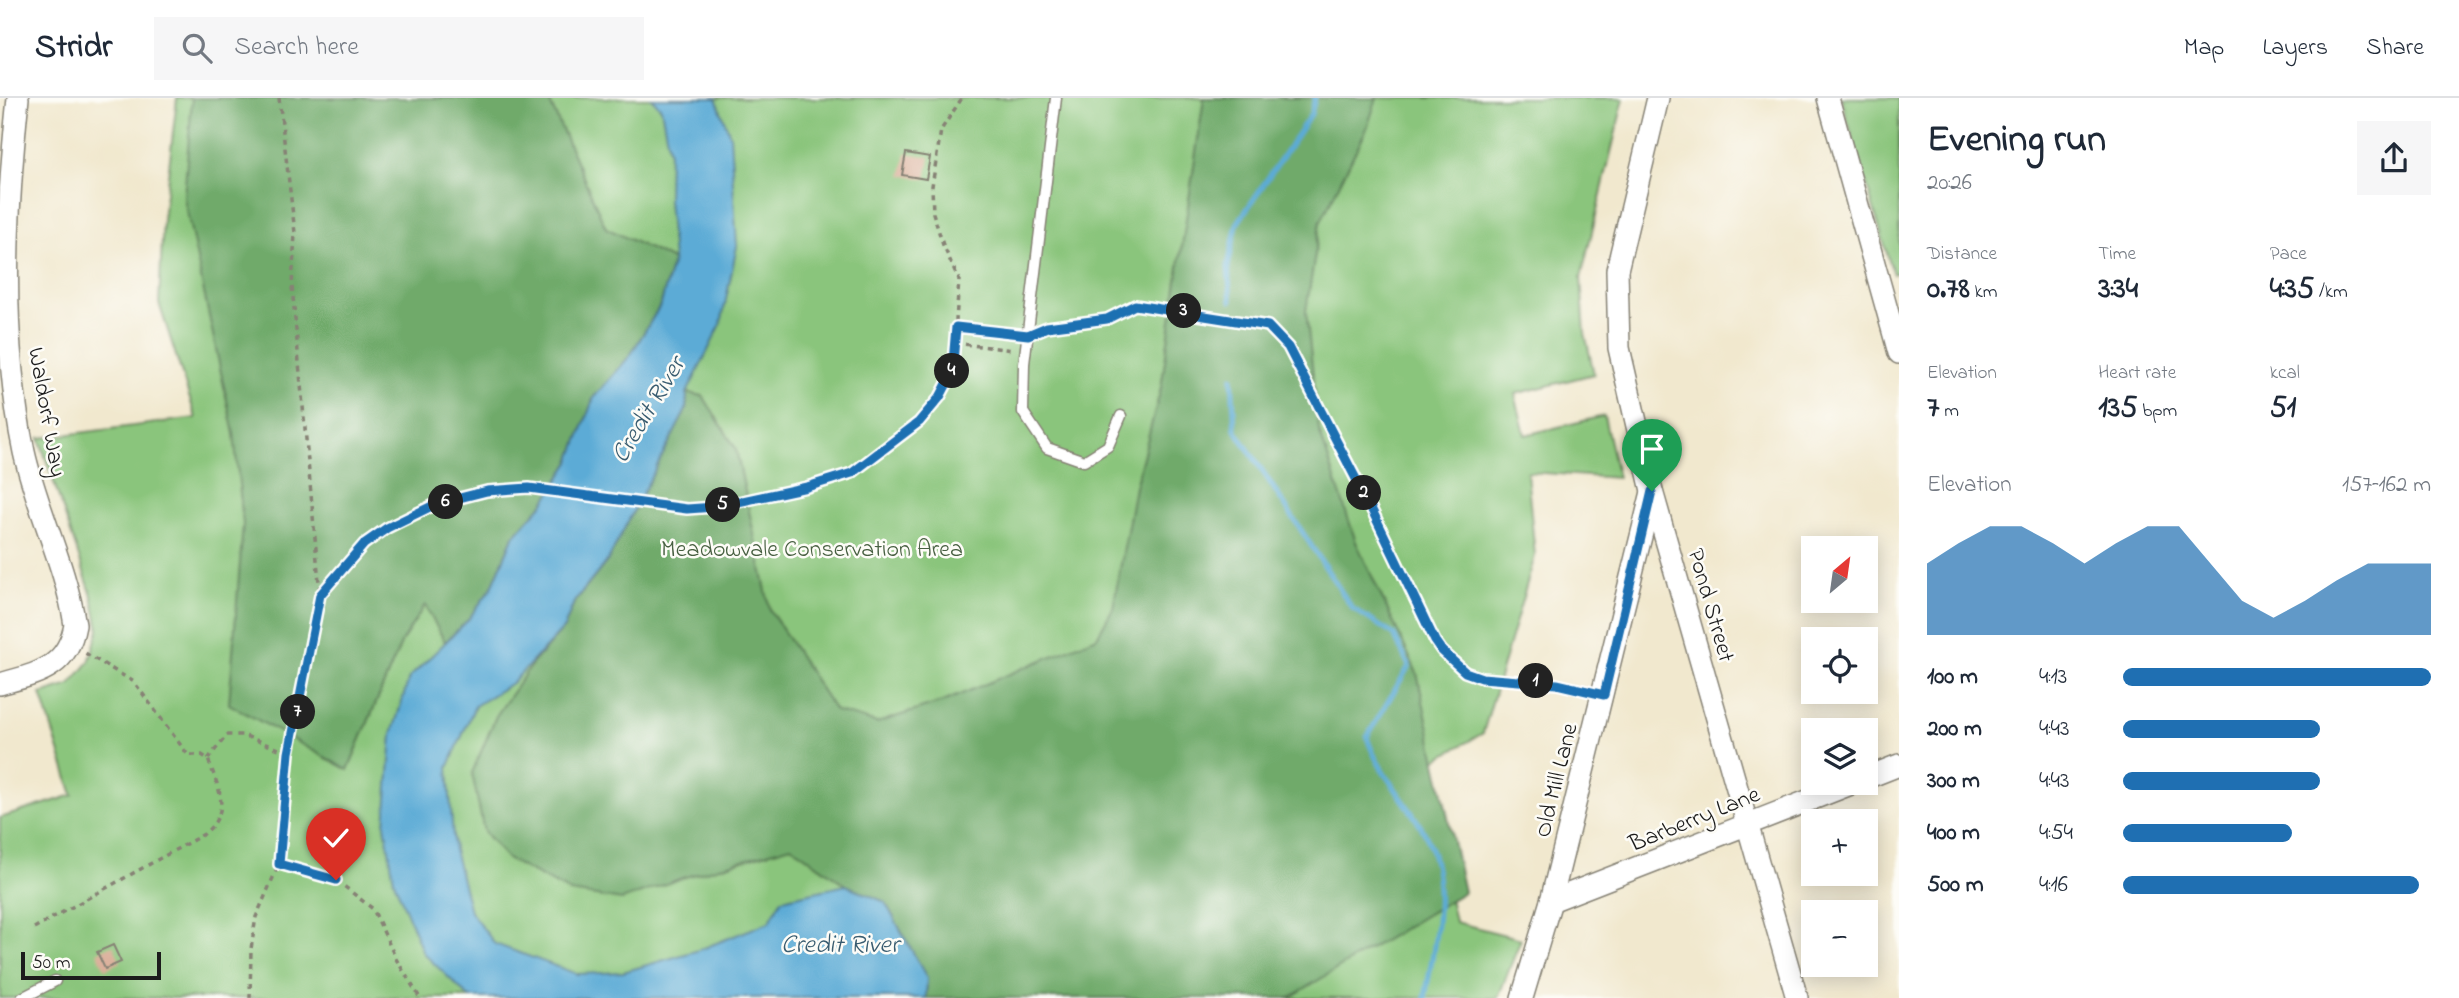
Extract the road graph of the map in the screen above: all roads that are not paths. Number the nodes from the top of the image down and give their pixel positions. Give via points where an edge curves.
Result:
1 (18, 98) edge
2 (1056, 98) edge
3 (1658, 98) edge
4 (1828, 98) edge
5 (4, 189) edge
6 (1899, 353) edge
7 (1121, 416) dead end
8 (1652, 491) junction
9 (0, 684) edge
10 (1899, 765) edge
11 (1878, 773) edge
12 (1824, 795) edge
13 (1746, 826) junction
14 (1551, 901) junction
15 (55, 981) dead end
16 (22, 998) edge
17 (1522, 998) edge
18 (1797, 998) edge

1 - 5 street, Waldorf Way
2 - 7 lane via 1023,412 1047,448 1084,461 1108,446
3 - 8 street, Pond Street via 1617,270 1619,348
4 - 6 street
5 - 9 street, Waldorf Way via 7,329 23,452 75,625 71,646 58,662 39,673
8 - 13 street, Pond Street
8 - 14 street, Old Mill Lane
10 - 11 street
12 - 13 street, Barberry Lane
13 - 14 street, Barberry Lane
13 - 18 street, Pond Street
14 - 17 street, Old Mill Lane
15 - 16 lane

